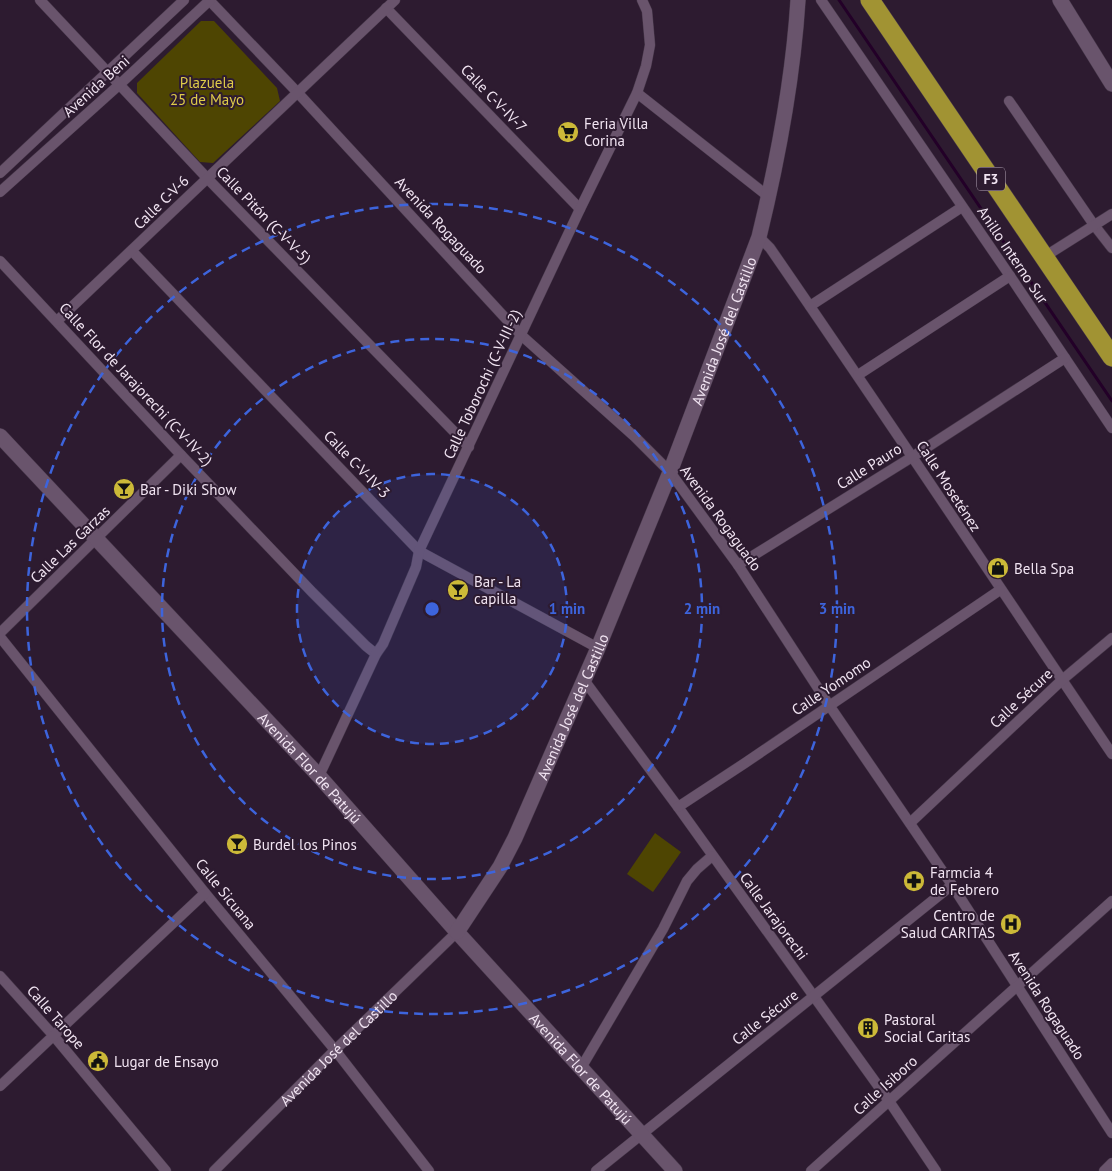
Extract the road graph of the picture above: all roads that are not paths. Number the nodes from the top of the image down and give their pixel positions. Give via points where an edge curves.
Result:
1 (40, 0) edge
2 (184, 0) edge
3 (210, 0) edge
4 (394, 0) edge
5 (642, 0) edge
6 (798, 0) edge
7 (821, 0) edge
8 (870, 0) edge
9 (1060, 0) edge
10 (386, 8) junction
11 (108, 72) junction
12 (1112, 84) edge
13 (119, 85) junction
14 (297, 92) junction
15 (637, 93) junction
16 (1009, 101) dead end
17 (0, 172) edge
18 (207, 178) junction
19 (0, 192) edge
20 (769, 197) junction
21 (962, 207) junction
22 (580, 209) junction
23 (1112, 214) edge
24 (1094, 225) junction
25 (759, 237) junction
26 (1112, 248) edge
27 (132, 251) junction
28 (1044, 257) junction
29 (0, 261) edge
30 (1010, 276) junction
31 (810, 306) junction
32 (57, 322) junction
33 (521, 335) junction
34 (1112, 357) edge
35 (1065, 358) junction
36 (858, 375) junction
37 (1112, 428) edge
38 (0, 436) edge
39 (469, 447) junction
40 (181, 455) junction
41 (912, 457) junction
42 (670, 472) junction
43 (97, 538) junction
44 (419, 551) junction
45 (738, 565) junction
46 (1000, 590) junction
47 (0, 633) edge
48 (0, 637) edge
49 (1112, 638) edge
50 (598, 648) junction
51 (376, 654) junction
52 (584, 680) junction
53 (1062, 680) junction
54 (830, 705) junction
55 (1112, 754) edge
56 (319, 776) junction
57 (678, 807) junction
58 (910, 824) junction
59 (712, 856) junction
60 (952, 885) junction
61 (205, 893) junction
62 (1112, 901) edge
63 (457, 932) junction
64 (0, 976) edge
65 (1017, 986) junction
66 (814, 997) junction
67 (53, 1035) junction
68 (335, 1050) junction
69 (581, 1068) junction
70 (0, 1086) edge
71 (889, 1101) junction
72 (1112, 1133) edge
73 (641, 1134) junction
74 (1112, 1164) edge
75 (166, 1171) edge
76 (214, 1171) edge
77 (429, 1171) edge
78 (596, 1171) edge
79 (675, 1171) edge
80 (811, 1171) edge
81 (936, 1171) edge
82 (1104, 1171) edge

1 - 11 street, Calle Pitón (C-V-V-5)
2 - 11 street, Avenida Beni
3 - 13 street, Avenida Beni
3 - 14 street, Avenida Rogaguado
4 - 10 street, Calle C-V-6
5 - 15 street, Calle Toborochi (C-V-III-2) via 650,46
6 - 20 main road, Avenida José del Castillo via 790,83
7 - 21 street, Anillo Interno Sur
8 - 28 highway, F3
9 - 12 main road
10 - 14 street, Calle C-V-6
10 - 22 street, Calle C-V-IV-7
11 - 13 street, Calle Pitón (C-V-V-5)
11 - 17 street, Avenida Beni
13 - 18 street, Calle Pitón (C-V-V-5)
13 - 19 street, Avenida Beni
14 - 18 street, Calle C-V-6
14 - 33 street, Avenida Rogaguado
15 - 20 street
15 - 22 street, Calle Toborochi (C-V-III-2)
16 - 24 street
18 - 27 street, Calle C-V-6
18 - 39 street, Calle Pitón (C-V-V-5)
20 - 25 main road, Avenida José del Castillo
21 - 30 street, Anillo Interno Sur
21 - 31 street
22 - 33 street, Calle Toborochi (C-V-III-2)
23 - 24 street
24 - 26 street
24 - 28 street
25 - 31 street, Calle Moseténez
25 - 42 main road, Avenida José del Castillo
27 - 32 street, Calle C-V-6
27 - 44 street, Calle C-V-IV-3
28 - 34 highway, F3
29 - 32 street, Calle Flor de Jarajorechi (C-V-IV-2)
30 - 35 street, Anillo Interno Sur
30 - 36 street
31 - 36 street, Calle Moseténez
32 - 40 street, Calle Flor de Jarajorechi (C-V-IV-2)
33 - 39 street, Calle Toborochi (C-V-III-2)
33 - 42 street, Avenida Rogaguado
35 - 37 street, Anillo Interno Sur
35 - 41 street, Calle Pauro
36 - 41 street, Calle Moseténez
38 - 43 main road, Avenida Flor de Patujú
39 - 44 street, Calle Toborochi (C-V-III-2)
40 - 43 street, Calle Las Garzas
40 - 51 street, Calle Flor de Jarajorechi (C-V-IV-2)
41 - 45 street, Calle Pauro
41 - 46 street, Calle Moseténez
42 - 45 street, Avenida Rogaguado
42 - 50 main road, Avenida José del Castillo
43 - 47 street, Calle Las Garzas
43 - 56 main road, Avenida Flor de Patujú
44 - 50 street, Calle C-V-IV-3
44 - 51 street, Calle Toborochi (C-V-III-2) via 416,567
45 - 54 street, Avenida Rogaguado
46 - 53 street, Calle Moseténez
46 - 54 street, Calle Yomomo
48 - 61 street, Calle Sicuana
49 - 53 street, Calle Sécure
50 - 52 main road, Avenida José del Castillo
51 - 56 street, Calle Toborochi (C-V-III-2)
52 - 57 street, Calle Jarajorechi
52 - 63 main road, Avenida José del Castillo via 516,838
53 - 55 street, Calle Moseténez
53 - 58 street, Calle Sécure
54 - 57 street, Calle Yomomo
54 - 58 street, Avenida Rogaguado
56 - 63 main road, Avenida Flor de Patujú
57 - 59 street, Calle Jarajorechi
58 - 60 street, Avenida Rogaguado
59 - 66 street, Calle Jarajorechi
59 - 69 street via 687,881 663,929
60 - 65 street, Avenida Rogaguado
60 - 66 street, Calle Sécure
61 - 67 street
61 - 68 street, Calle Sicuana
62 - 65 street, Calle Isiboro
63 - 68 street, Avenida José del Castillo
63 - 69 main road, Avenida Flor de Patujú
64 - 67 street, Calle Tarope
65 - 71 street, Calle Isiboro
65 - 72 street, Avenida Rogaguado
66 - 71 street, Calle Jarajorechi
66 - 73 street, Calle Sécure
67 - 70 street
67 - 75 street, Calle Tarope
68 - 76 street, Avenida José del Castillo
68 - 77 street, Calle Sicuana
69 - 73 main road, Avenida Flor de Patujú
71 - 80 street, Calle Isiboro
71 - 81 street, Calle Jarajorechi
73 - 78 street, Calle Sécure
73 - 79 main road, Avenida Flor de Patujú
74 - 82 street

